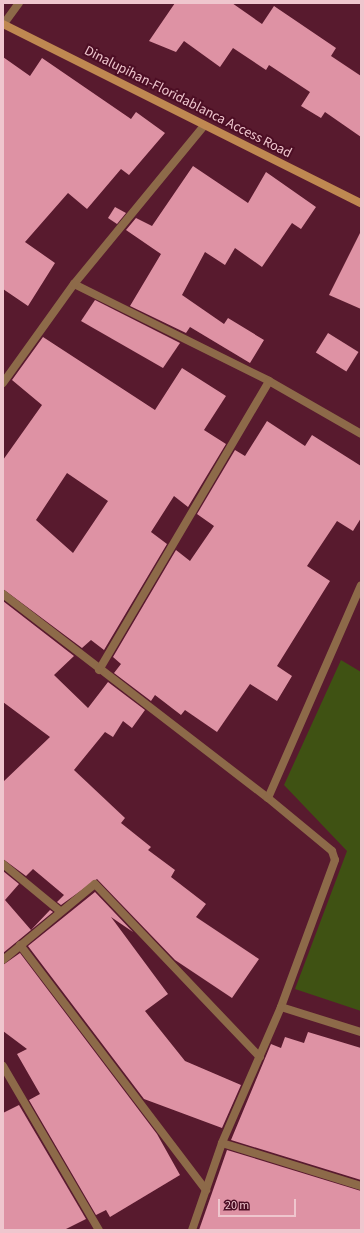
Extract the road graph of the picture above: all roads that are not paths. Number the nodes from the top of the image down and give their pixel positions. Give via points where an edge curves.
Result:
1 (19, 3) edge
2 (3, 24) edge
3 (204, 126) junction
4 (361, 203) edge
5 (74, 284) junction
6 (269, 381) junction
7 (3, 383) edge
8 (361, 434) edge
9 (361, 585) edge
10 (3, 594) edge
11 (98, 670) junction
12 (268, 798) junction
13 (3, 864) edge
14 (60, 911) junction
15 (20, 945) junction
16 (3, 960) edge
17 (281, 1007) junction
18 (361, 1032) edge
19 (260, 1057) junction
20 (3, 1066) edge
21 (222, 1143) junction
22 (361, 1186) edge
23 (206, 1190) junction
24 (99, 1230) edge
25 (192, 1230) edge

1 - 2 street
2 - 3 main road, Dinalupihan-Floridablanca Access Road
3 - 4 main road, Dinalupihan-Floridablanca Access Road
3 - 5 street
5 - 6 street
5 - 7 street
6 - 8 street
6 - 11 street
9 - 12 street
10 - 11 street
11 - 12 street
12 - 17 street via 332,851 335,860
13 - 14 street
14 - 15 street
14 - 19 street via 95,884
15 - 16 street
15 - 23 street
17 - 18 street
17 - 19 street
19 - 21 street
20 - 24 street
21 - 22 street
21 - 23 street
23 - 25 street

